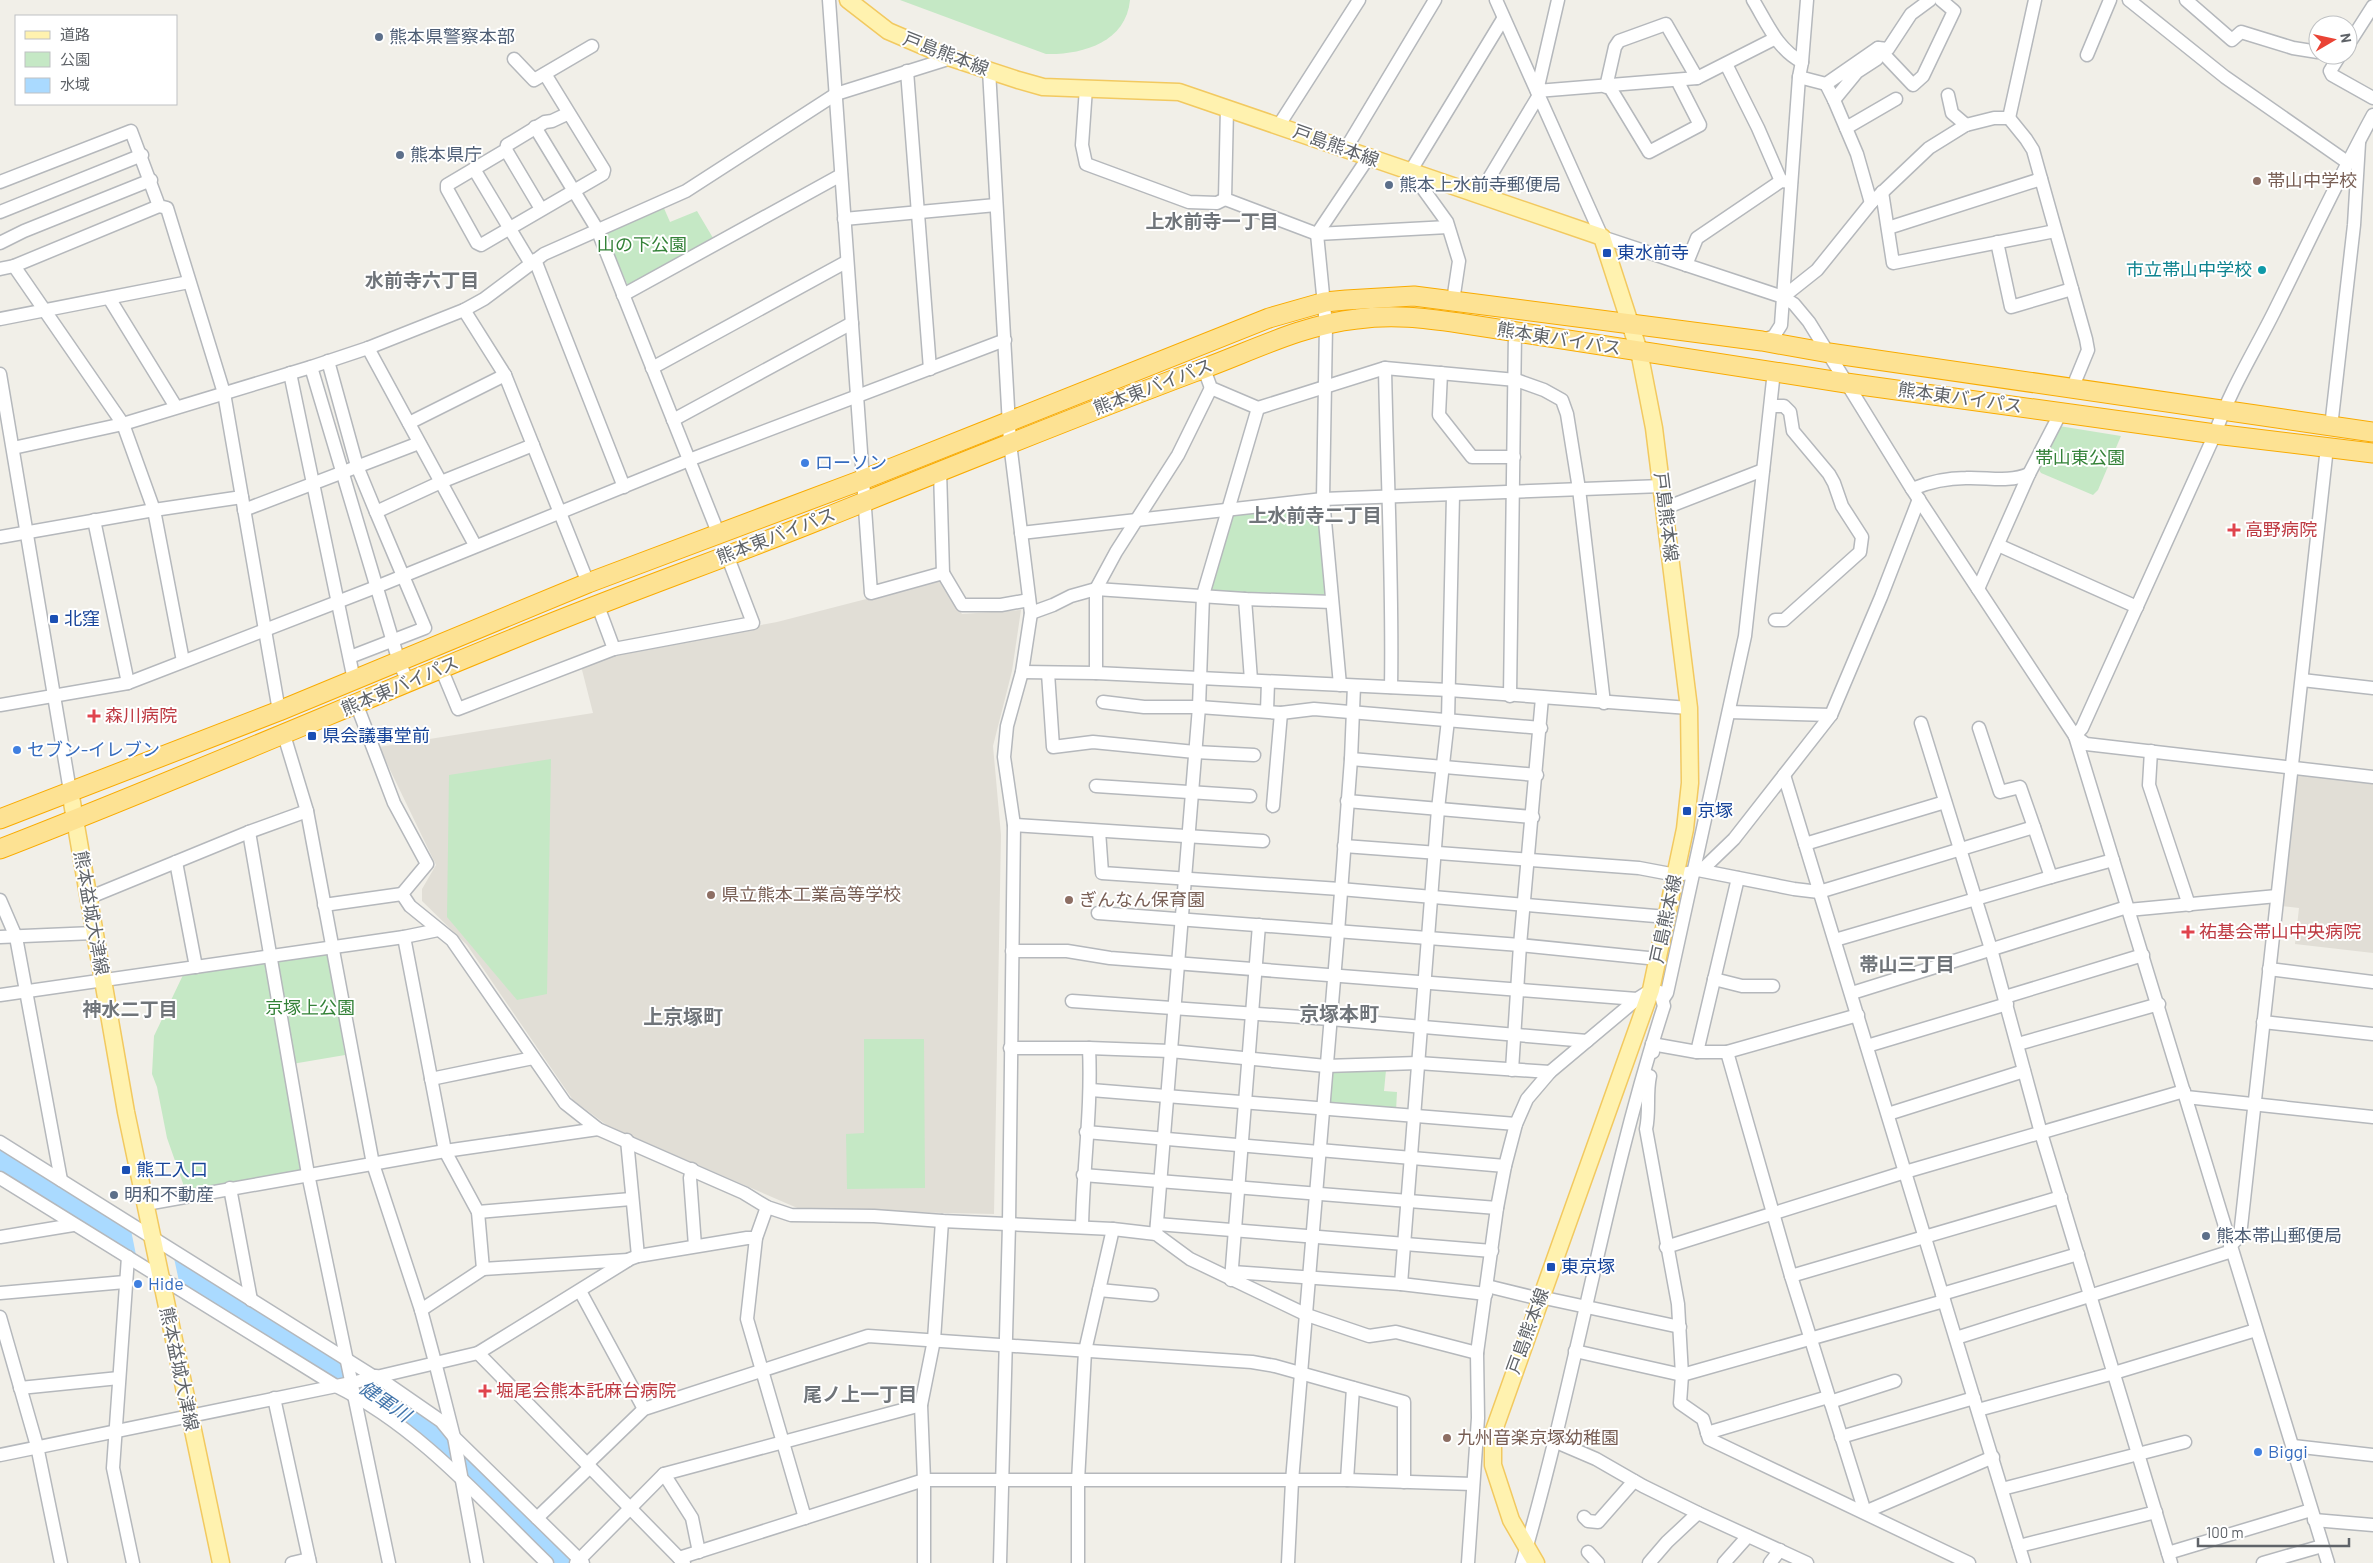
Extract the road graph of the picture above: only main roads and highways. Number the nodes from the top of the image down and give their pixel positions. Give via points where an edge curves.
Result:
1 (848, 0) edge
2 (1632, 326) junction
3 (1639, 351) junction
4 (2373, 432) edge
5 (2373, 453) edge
6 (70, 791) junction
7 (0, 819) edge
8 (75, 820) junction
9 (0, 849) edge
10 (221, 1563) edge
11 (1536, 1563) edge

1 - 2 main road, 戸島熊本線 via 888,31 989,70 1043,86 1179,92 1602,237
2 - 3 main road, 戸島熊本線
2 - 4 highway, 熊本東バイパス via 1762,342
2 - 6 highway, 熊本東バイパス via 1414,296 1325,302 1269,318 862,480 588,583 279,711
3 - 5 highway, 熊本東バイパス via 1846,383
3 - 8 highway, 熊本東バイパス via 1404,316 1355,319 1326,325 1245,350 1204,369 940,470 441,668
3 - 11 main road, 戸島熊本線 via 1654,428 1689,708 1690,783 1685,829 1658,959 1657,994 1540,1298 1493,1433 1493,1465 1511,1520
6 - 7 highway, 熊本東バイパス
6 - 8 main road, 熊本益城大津線
8 - 9 highway, 熊本東バイパス
8 - 10 main road, 熊本益城大津線 via 102,981 159,1277

